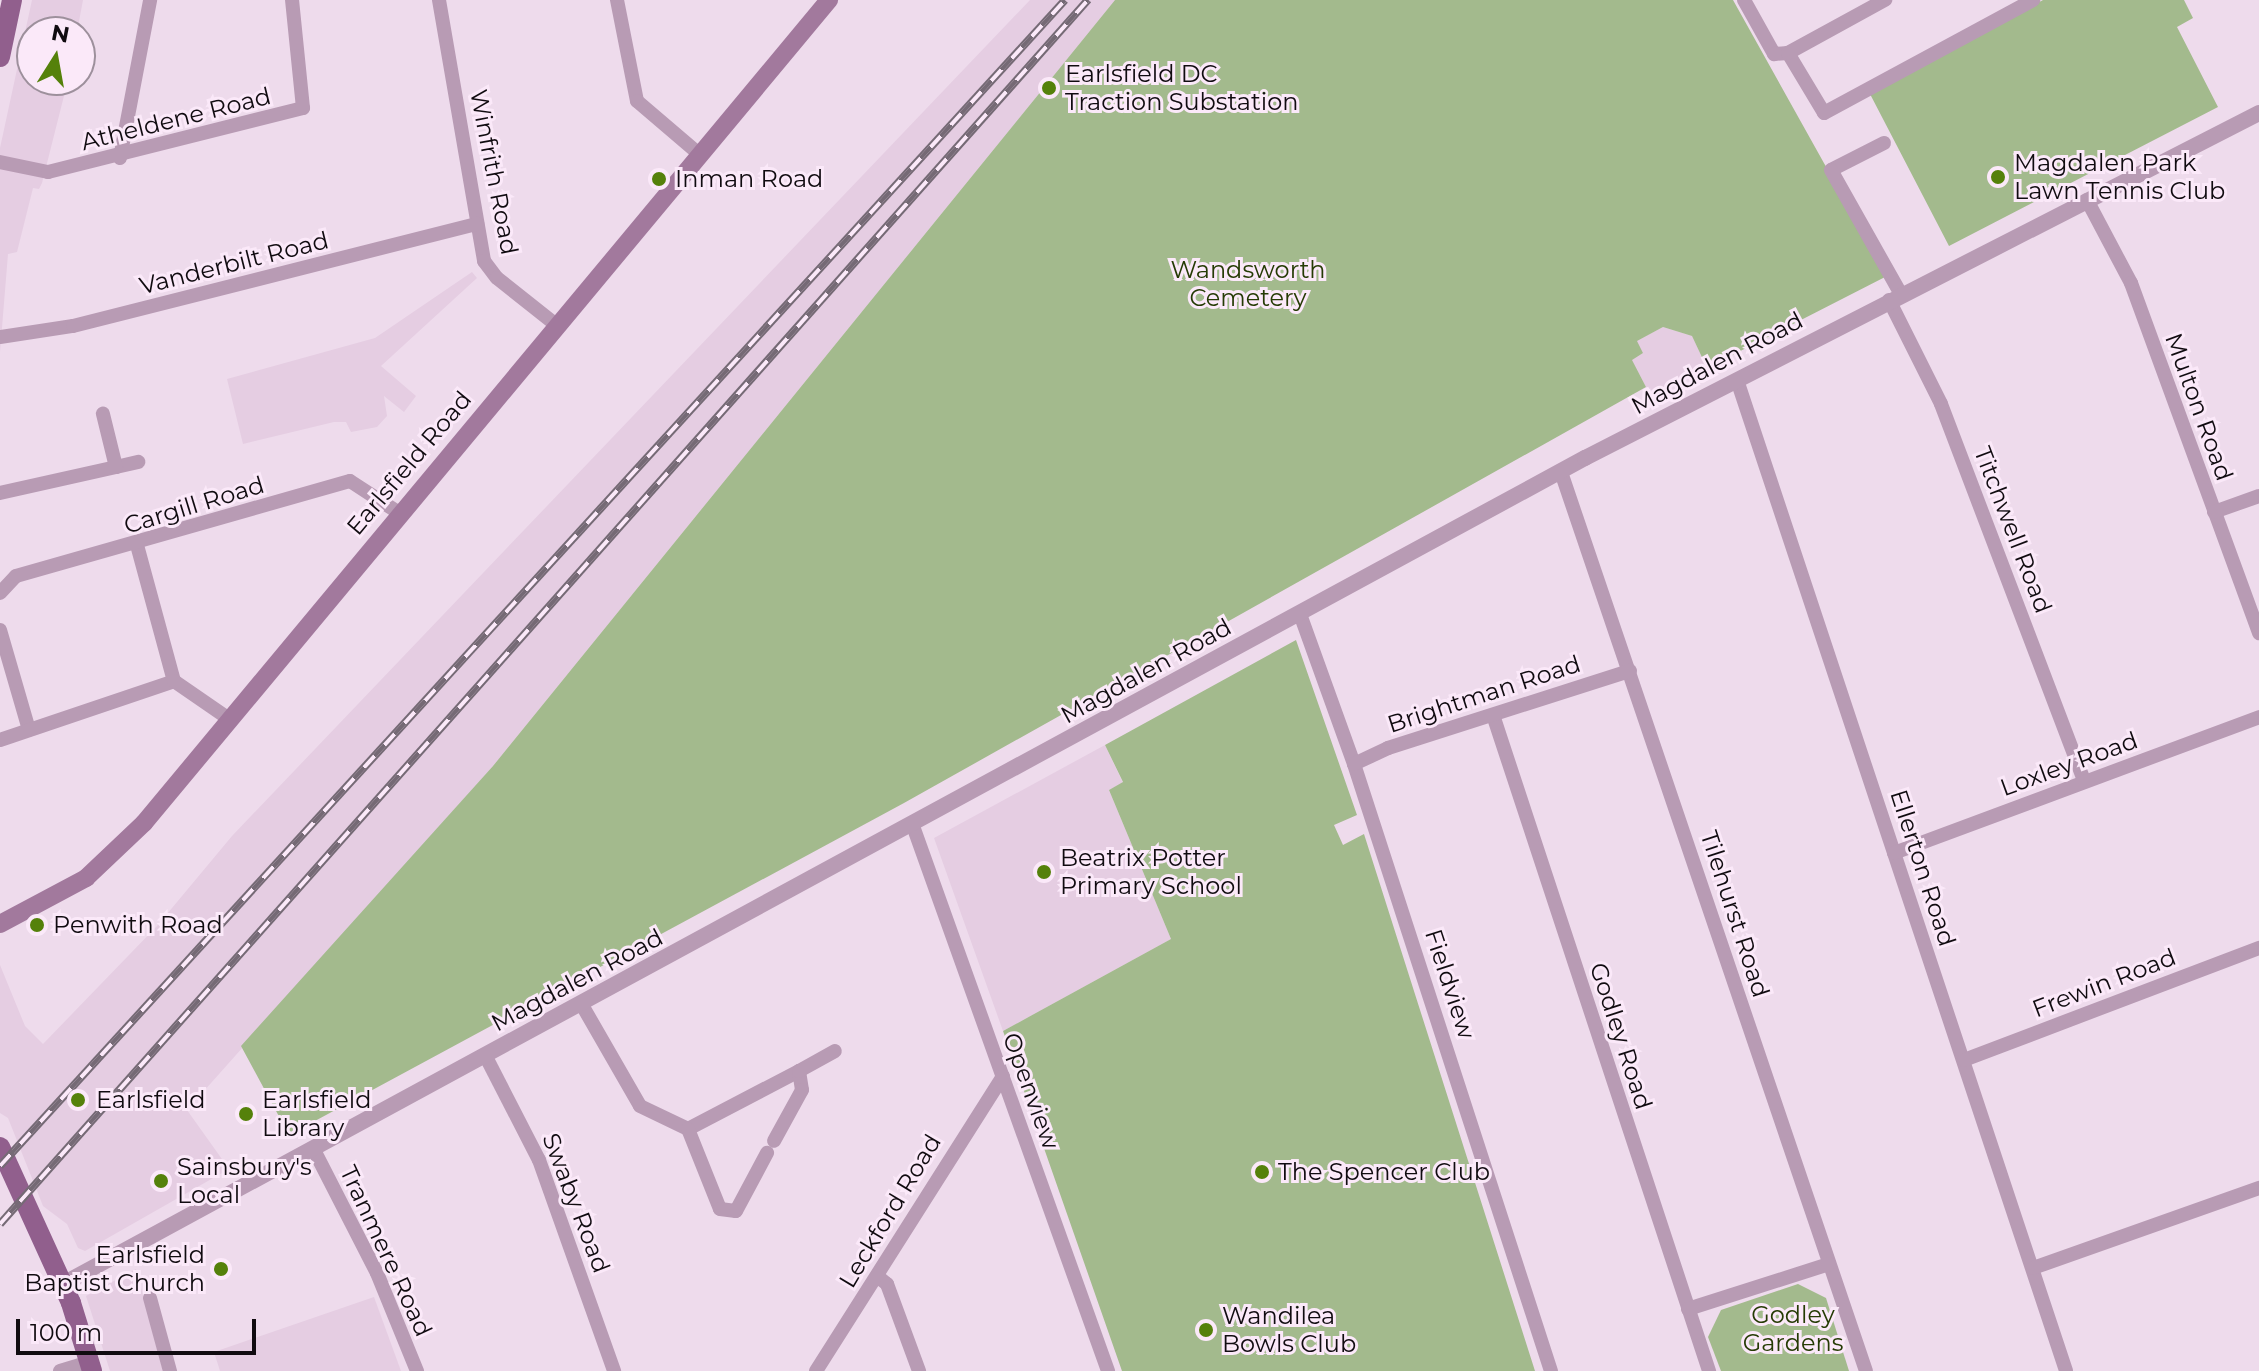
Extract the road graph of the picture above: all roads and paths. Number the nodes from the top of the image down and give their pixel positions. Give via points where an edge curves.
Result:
1 (12, 0) edge
2 (150, 0) edge
3 (292, 0) edge
4 (439, 0) edge
5 (617, 0) edge
6 (829, 0) edge
7 (1744, 0) edge
8 (1885, 0) edge
9 (2033, 0) edge
10 (1788, 53) junction
11 (0, 57) edge
12 (2259, 113) edge
13 (1884, 143) dead end
14 (699, 154) junction
15 (120, 158) junction
16 (0, 162) edge
17 (2087, 200) junction
18 (477, 224) junction
19 (1895, 297) junction
20 (555, 324) junction
21 (0, 337) edge
22 (1737, 380) junction
23 (103, 414) dead end
24 (138, 462) dead end
25 (116, 467) junction
26 (1561, 472) junction
27 (0, 493) edge
28 (2259, 496) edge
29 (2214, 512) junction
30 (399, 513) junction
31 (137, 545) junction
32 (0, 593) edge
33 (1300, 614) junction
34 (0, 630) edge
35 (2259, 633) edge
36 (1630, 671) junction
37 (174, 681) junction
38 (1493, 715) junction
39 (2259, 717) edge
40 (229, 719) junction
41 (29, 730) junction
42 (0, 740) edge
43 (1354, 764) junction
44 (2084, 781) junction
45 (913, 826) junction
46 (1894, 853) junction
47 (0, 924) edge
48 (2259, 948) edge
49 (582, 1005) junction
50 (835, 1051) dead end
51 (485, 1055) junction
52 (1964, 1060) junction
53 (799, 1071) junction
54 (1003, 1076) junction
55 (688, 1129) junction
56 (0, 1147) edge
57 (314, 1150) junction
58 (2259, 1188) edge
59 (1829, 1264) junction
60 (2033, 1268) junction
61 (877, 1276) junction
62 (63, 1284) junction
63 (150, 1298) dead end
64 (1688, 1309) junction
65 (91, 1367) edge
66 (60, 1371) edge
67 (170, 1371) edge
68 (417, 1371) edge
69 (614, 1371) edge
70 (816, 1371) edge
71 (919, 1371) edge
72 (1108, 1371) edge
73 (1551, 1371) edge
74 (1709, 1371) edge
75 (1866, 1371) edge
76 (2066, 1371) edge

1 - 11 main road
2 - 15 street
3 - 15 street, Atheldene Road via 303,108
4 - 18 street, Winfrith Road
5 - 14 street via 637,101
6 - 14 main road, Earlsfield Road
7 - 10 street via 1774,54
8 - 10 street
9 - 10 street via 1824,113
12 - 17 street, Magdalen Road
13 - 19 street, Titchwell Road via 1831,170
14 - 20 main road, Earlsfield Road
15 - 16 street, Atheldene Road via 48,172
17 - 19 street, Magdalen Road
17 - 29 street, Multon Road via 2131,283
18 - 20 street, Winfrith Road via 484,261 497,278
18 - 21 street, Vanderbilt Road via 73,326
19 - 22 street, Magdalen Road
19 - 44 street, Titchwell Road
20 - 30 main road, Earlsfield Road
22 - 26 street, Magdalen Road
22 - 46 street, Ellerton Road
23 - 25 street
24 - 25 street
25 - 27 street
26 - 33 street, Magdalen Road
26 - 36 street, Tilehurst Road
28 - 29 street
29 - 35 street, Multon Road
30 - 31 street, Cargill Road via 350,481
30 - 40 main road, Earlsfield Road
31 - 32 street, Cargill Road via 16,576
31 - 37 street
33 - 43 street, Fieldview
33 - 45 street, Magdalen Road
34 - 41 street
36 - 38 street, Brightman Road
36 - 59 street, Tilehurst Road
37 - 40 street
37 - 41 street
38 - 43 street, Brightman Road
38 - 64 street, Godley Road
39 - 44 street, Loxley Road
40 - 47 main road, Earlsfield Road via 144,823 86,878
41 - 42 street
43 - 73 street, Fieldview
44 - 46 street, Loxley Road
45 - 49 street, Magdalen Road
45 - 54 street, Openview
46 - 52 street, Ellerton Road
48 - 52 street, Frewin Road
49 - 51 street, Magdalen Road
49 - 55 street via 640,1106
50 - 53 street
51 - 57 street, Magdalen Road
51 - 69 street, Swaby Road via 539,1160
52 - 60 street, Ellerton Road
53 - 55 street
53 - 55 street via 802,1090 736,1211 720,1209
54 - 61 street, Leckford Road
54 - 72 street, Openview
56 - 62 main road
57 - 62 street, Magdalen Road
57 - 68 street, Tranmere Road via 377,1273
58 - 60 street
59 - 64 street
59 - 75 street, Tilehurst Road
60 - 76 street, Ellerton Road
61 - 70 street, Leckford Road
61 - 71 street via 887,1284
62 - 65 main road
63 - 67 street
64 - 74 street, Godley Road
65 - 66 street

